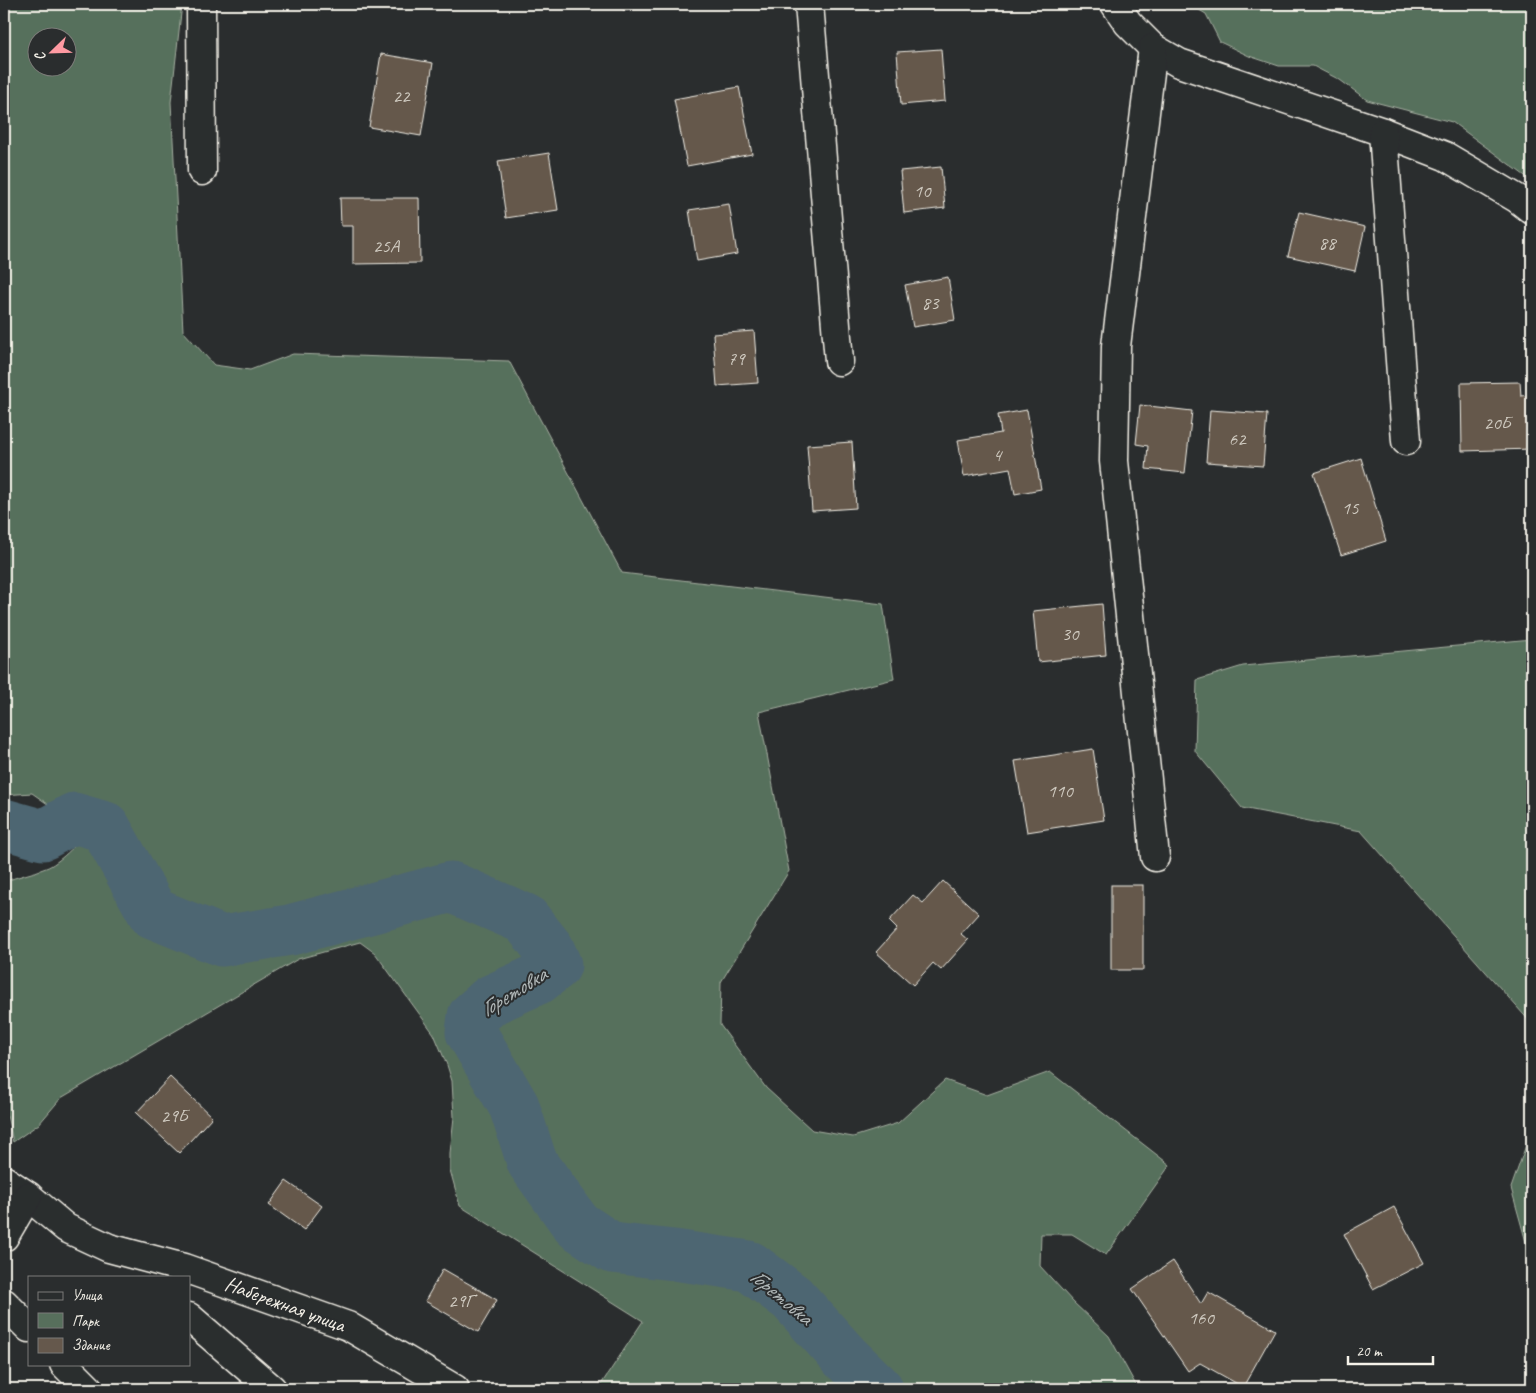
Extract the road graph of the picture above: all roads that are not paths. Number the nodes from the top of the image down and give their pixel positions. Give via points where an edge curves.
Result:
1 (201, 4) edge
2 (809, 4) edge
3 (1114, 4) edge
4 (1153, 48) junction
5 (1383, 132) junction
6 (202, 171) dead end
7 (1532, 210) edge
8 (839, 361) dead end
9 (1406, 441) dead end
10 (1155, 857) dead end
11 (4, 1180) edge
12 (28, 1196) junction
13 (4, 1237) edge
14 (109, 1248) junction
15 (142, 1276) edge
16 (4, 1303) edge
17 (190, 1318) edge
18 (28, 1327) edge
19 (66, 1366) edge
20 (89, 1389) edge
21 (272, 1389) edge
22 (455, 1389) edge

1 - 6 street
2 - 8 street
3 - 4 street
4 - 5 street via 1179,64
4 - 10 street via 1116,346 1114,461
5 - 7 street via 1445,156
5 - 9 street
11 - 12 street, Набережная улица
12 - 13 street
12 - 14 street, Набережная улица via 66,1228
14 - 15 street
14 - 22 street, Набережная улица via 184,1268 348,1326
16 - 18 street
17 - 21 street
19 - 20 street

